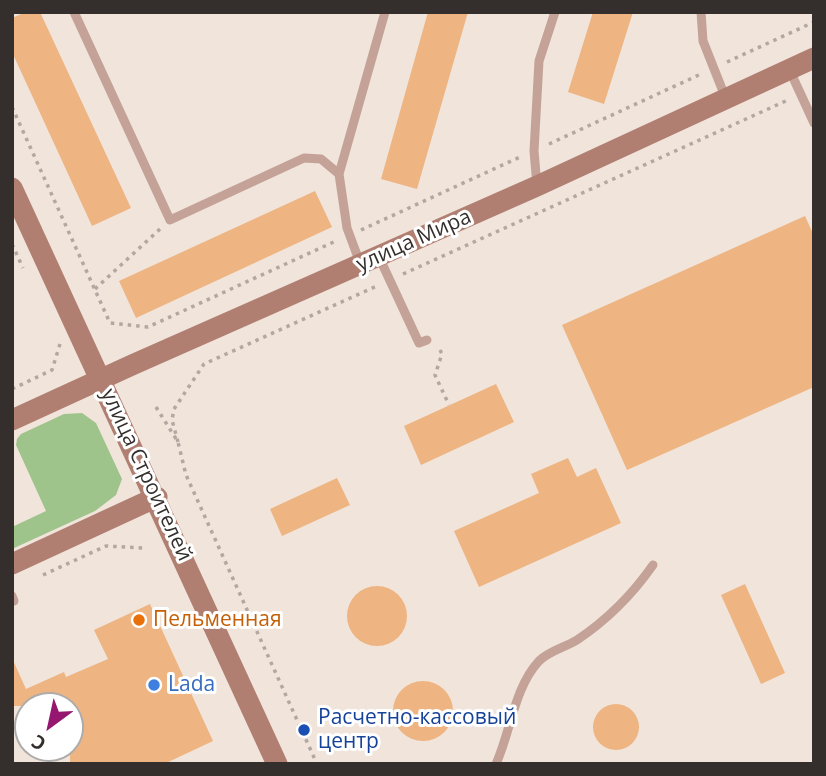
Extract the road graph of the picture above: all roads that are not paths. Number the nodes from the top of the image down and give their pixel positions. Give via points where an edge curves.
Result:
1 (74, 12) edge
2 (385, 12) edge
3 (555, 12) edge
4 (701, 12) edge
5 (814, 58) edge
6 (790, 69) junction
7 (726, 99) junction
8 (814, 123) edge
9 (339, 174) junction
10 (537, 186) junction
11 (12, 188) edge
12 (370, 260) junction
13 (427, 340) dead end
14 (101, 379) junction
15 (12, 420) edge
16 (156, 497) junction
17 (12, 564) edge
18 (653, 565) dead end
19 (278, 764) edge
20 (496, 764) edge

1 - 9 lane via 170,220 304,158 321,159
2 - 9 lane
3 - 10 lane via 540,61 534,150
4 - 7 lane via 703,41
5 - 6 main road, улица Мира
6 - 7 main road, улица Мира
6 - 8 lane
7 - 10 main road, улица Мира
9 - 12 lane via 350,235
10 - 12 main road, улица Мира
11 - 14 main road, улица Строителей
12 - 13 lane via 390,280 419,343
12 - 14 main road, улица Мира
14 - 15 main road, улица Мира
14 - 16 main road, улица Строителей
16 - 17 main road
16 - 19 main road, улица Строителей
18 - 20 lane via 610,615 575,641 541,658 524,680

